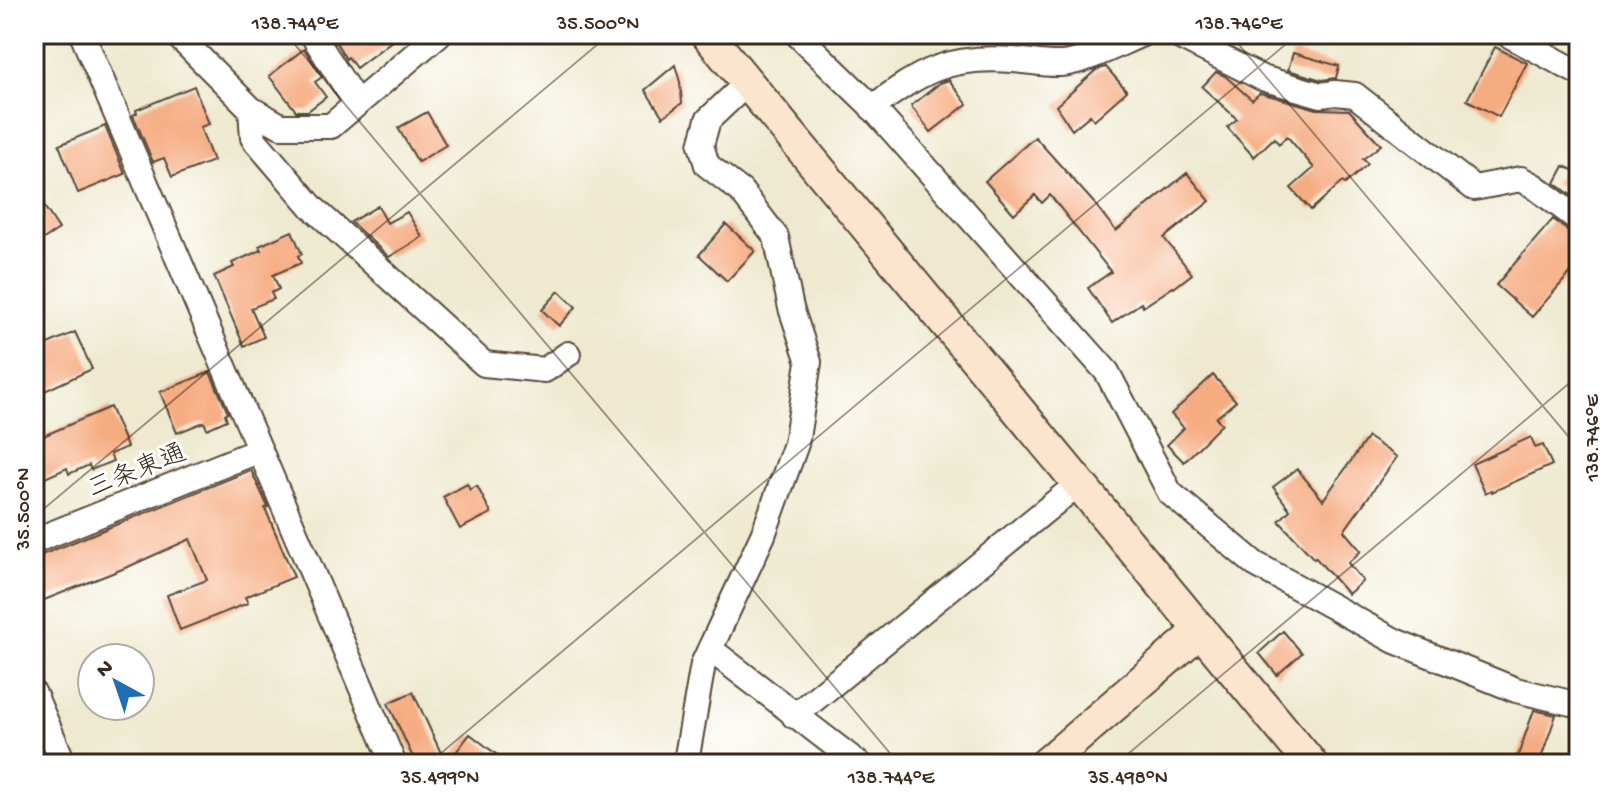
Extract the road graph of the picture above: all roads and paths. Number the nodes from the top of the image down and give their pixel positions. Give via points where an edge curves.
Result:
1 (82, 34) edge
2 (176, 34) edge
3 (312, 34) edge
4 (439, 34) edge
5 (707, 34) edge
6 (797, 34) edge
7 (1142, 34) edge
8 (1174, 34) edge
9 (1507, 34) edge
10 (1579, 73) edge
11 (746, 84) junction
12 (357, 104) junction
13 (872, 108) junction
14 (251, 109) junction
15 (1579, 220) edge
16 (568, 354) dead end
17 (260, 450) junction
18 (1079, 483) junction
19 (34, 541) edge
20 (1201, 630) junction
21 (710, 649) junction
22 (34, 694) edge
23 (1579, 705) edge
24 (794, 716) junction
25 (681, 761) edge
26 (64, 764) edge
27 (394, 764) edge
28 (859, 764) edge
29 (1046, 764) edge
30 (1311, 764) edge

1 - 17 street
2 - 14 street
3 - 12 street
4 - 12 street
5 - 11 street
6 - 13 street
7 - 13 street via 1061,64 986,58 948,63
8 - 15 street via 1262,78 1321,95 1355,95 1474,188 1521,179
9 - 10 street
11 - 18 street
11 - 21 street via 708,120 701,145 707,165 741,191 776,237 809,362 796,444 763,535
12 - 14 street via 331,126 281,126
13 - 23 street via 1107,372 1170,493 1255,564 1395,641 1516,690
14 - 16 street via 253,138 313,208 484,364 545,370
17 - 19 street, 三条東通
17 - 27 street
18 - 20 street
18 - 24 street
20 - 29 street
20 - 30 street
21 - 24 street
21 - 25 street
22 - 26 street
24 - 28 street

